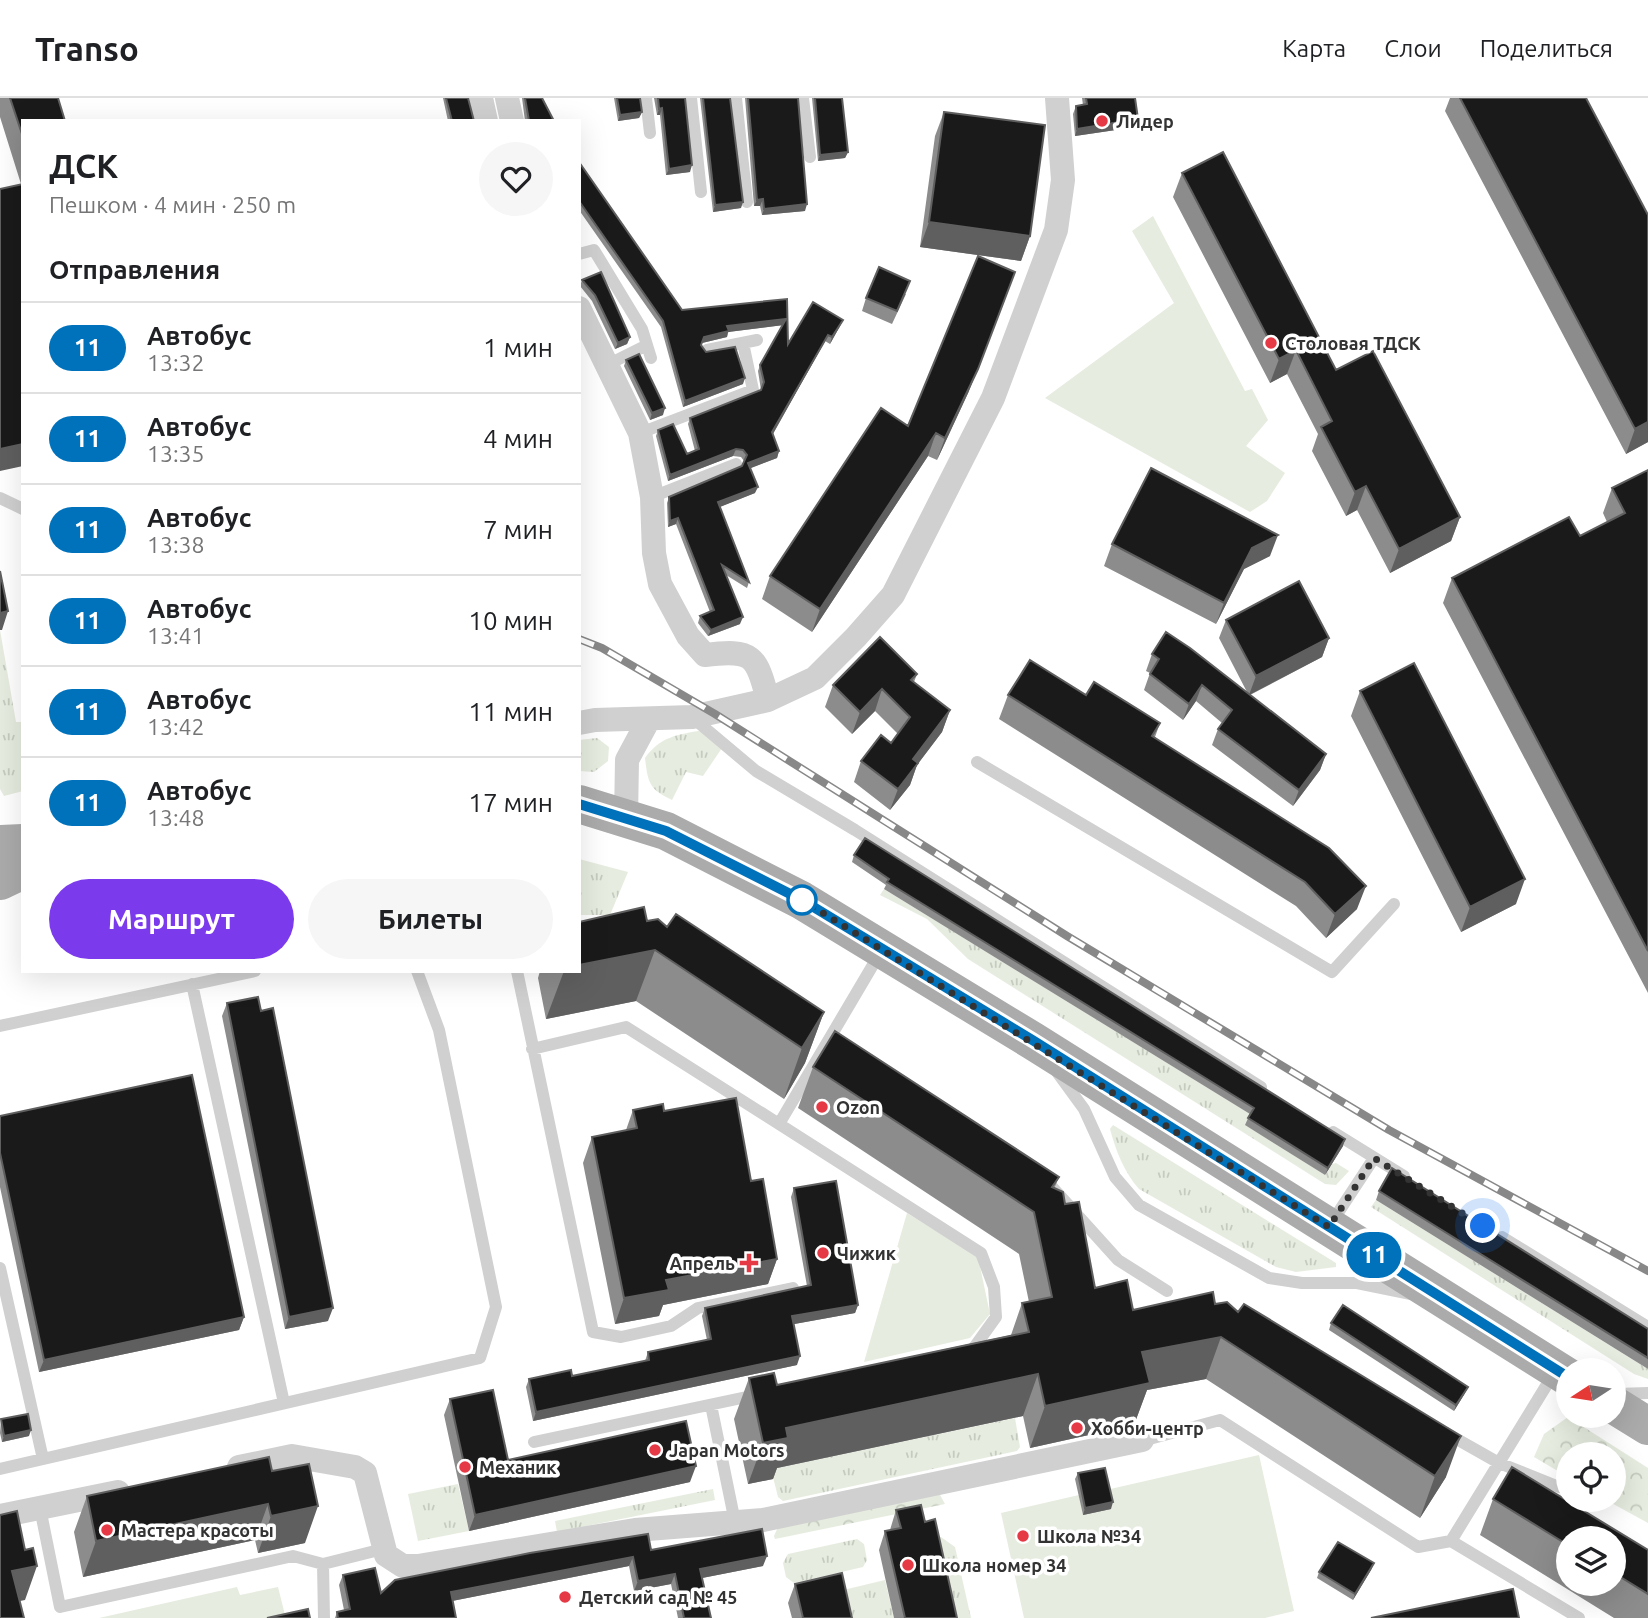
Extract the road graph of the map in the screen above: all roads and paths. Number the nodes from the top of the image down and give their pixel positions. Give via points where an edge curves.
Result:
1 (481, 98) edge
2 (507, 98) edge
3 (646, 98) edge
4 (691, 98) edge
5 (736, 98) edge
6 (803, 98) edge
7 (1057, 98) edge
8 (486, 119) edge
9 (512, 119) edge
10 (650, 133) dead end
11 (810, 158) dead end
12 (701, 192) dead end
13 (747, 202) dead end
14 (581, 253) edge
15 (581, 312) edge
16 (647, 345) junction
17 (707, 350) edge
18 (651, 358) dead end
19 (605, 366) junction
20 (640, 433) junction
21 (736, 464) dead end
22 (652, 497) junction
23 (0, 498) edge
24 (21, 508) edge
25 (768, 700) junction
26 (692, 717) junction
27 (649, 719) junction
28 (581, 723) edge
29 (977, 762) dead end
30 (581, 805) edge
31 (626, 818) junction
32 (10, 846) edge
33 (0, 881) edge
34 (1394, 904) dead end
35 (883, 948) junction
36 (246, 973) edge
37 (418, 973) edge
38 (517, 973) edge
39 (192, 985) junction
40 (0, 1026) edge
41 (830, 1038) junction
42 (1034, 1041) junction
43 (842, 1045) edge
44 (532, 1049) junction
45 (1269, 1092) edge
46 (1317, 1122) edge
47 (779, 1124) junction
48 (1374, 1158) junction
49 (1027, 1167) edge
50 (1413, 1182) edge
51 (1329, 1227) junction
52 (1495, 1233) edge
53 (0, 1268) edge
54 (793, 1289) edge
55 (1167, 1291) dead end
56 (1447, 1302) junction
57 (1648, 1327) edge
58 (948, 1354) edge
59 (1556, 1370) edge
60 (1556, 1382) edge
61 (774, 1391) edge
62 (1648, 1393) edge
63 (1626, 1394) edge
64 (284, 1403) junction
65 (711, 1405) junction
66 (1626, 1412) edge
67 (1430, 1424) edge
68 (1648, 1426) edge
69 (1148, 1439) joint
70 (534, 1443) dead end
71 (43, 1459) junction
72 (1499, 1463) junction
73 (0, 1469) edge
74 (213, 1472) edge
75 (146, 1486) edge
76 (1556, 1486) edge
77 (40, 1508) junction
78 (1, 1512) edge
79 (735, 1522) junction
80 (1451, 1541) junction
81 (383, 1549) junction
82 (323, 1564) junction
83 (324, 1618) edge
84 (1579, 1618) edge

1 - 8 street
2 - 9 street
3 - 10 lane
4 - 12 lane
5 - 13 lane
6 - 11 lane
7 - 25 street via 1063,180 1056,230 993,398 893,594 815,678
14 - 16 lane via 594,250
15 - 19 street
16 - 18 lane
16 - 19 lane
17 - 20 lane via 750,342 753,390
19 - 20 street
20 - 22 street
21 - 22 lane
22 - 25 street via 654,553 669,606 705,655 736,651 758,664
23 - 24 lane
25 - 26 street
26 - 27 street
26 - 45 lane via 756,771
27 - 28 street
27 - 31 street via 627,760
29 - 34 lane via 1332,972
30 - 31 main road
31 - 35 main road via 666,831 732,864
32 - 33 main road
35 - 41 lane
35 - 42 main road
36 - 39 lane
37 - 64 lane via 439,1030 496,1307 480,1357
38 - 44 lane
39 - 40 lane
39 - 64 lane
41 - 43 lane
41 - 47 lane
42 - 51 main road
42 - 56 lane via 1084,1109 1115,1177 1139,1205 1269,1278 1357,1283
44 - 47 lane via 626,1027
44 - 54 lane via 593,1332 621,1337 659,1329 698,1308
46 - 48 lane
47 - 58 lane via 981,1253 994,1287 996,1317 973,1349
48 - 50 lane
48 - 51 lane
49 - 55 lane via 1050,1182 1118,1260
51 - 56 main road
52 - 57 lane
53 - 71 lane
56 - 59 main road
60 - 72 lane
61 - 65 lane
62 - 63 lane
64 - 71 lane
65 - 70 lane
65 - 79 lane
66 - 68 main road
67 - 72 lane
69 - 79 street via 763,1520
69 - 80 lane via 1220,1420 1418,1547
71 - 73 lane
72 - 76 lane
72 - 80 lane
74 - 81 street via 292,1455 355,1467 368,1478
75 - 77 street
77 - 78 street
77 - 82 lane via 60,1607 293,1556
79 - 81 street via 635,1530 418,1566 392,1561
80 - 84 lane
81 - 82 lane
82 - 83 lane

